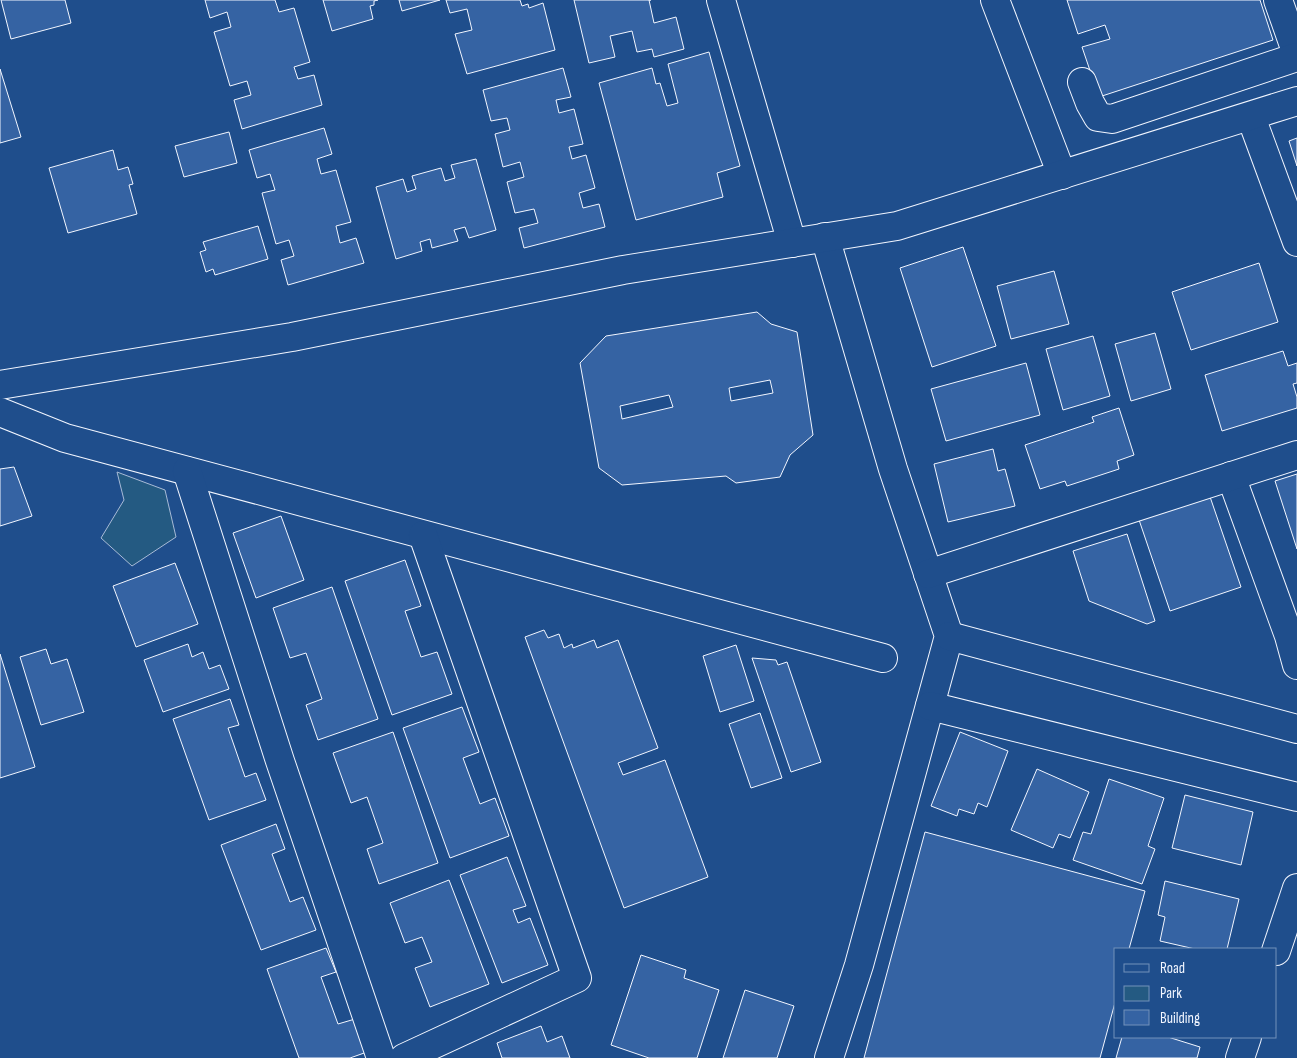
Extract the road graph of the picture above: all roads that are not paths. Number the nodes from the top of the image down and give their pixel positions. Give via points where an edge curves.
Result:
1 (721, 0) edge
2 (995, 0) edge
3 (1278, 0) edge
4 (1297, 56) edge
5 (1082, 82) dead end
6 (1297, 101) edge
7 (1251, 117) junction
8 (1062, 175) junction
9 (825, 237) junction
10 (1297, 242) edge
11 (792, 243) junction
12 (0, 385) edge
13 (0, 412) edge
14 (1297, 454) edge
15 (187, 471) junction
16 (1231, 476) junction
17 (423, 535) junction
18 (928, 574) junction
19 (949, 636) junction
20 (883, 658) dead end
21 (1297, 665) edge
22 (930, 706) junction
23 (1297, 728) edge
24 (1297, 797) edge
25 (1297, 888) edge
26 (1277, 948) edge
27 (1247, 1038) edge
28 (381, 1058) edge
29 (404, 1058) edge
30 (829, 1058) edge
31 (1240, 1058) edge

1 - 11 street
2 - 8 street
3 - 4 street
4 - 5 street via 1112,118 1098,117
6 - 7 street
7 - 8 street
7 - 10 street
8 - 9 street via 897,226
9 - 11 street
9 - 18 street
11 - 12 street via 623,270 292,337
13 - 15 street via 65,438
14 - 16 street
15 - 17 street
15 - 28 street via 280,762
16 - 18 street
16 - 21 street via 1290,636
17 - 20 street
17 - 29 street via 577,978
18 - 19 street
19 - 22 street
19 - 23 street
22 - 24 street
22 - 30 street via 859,965
25 - 26 street
27 - 31 street

